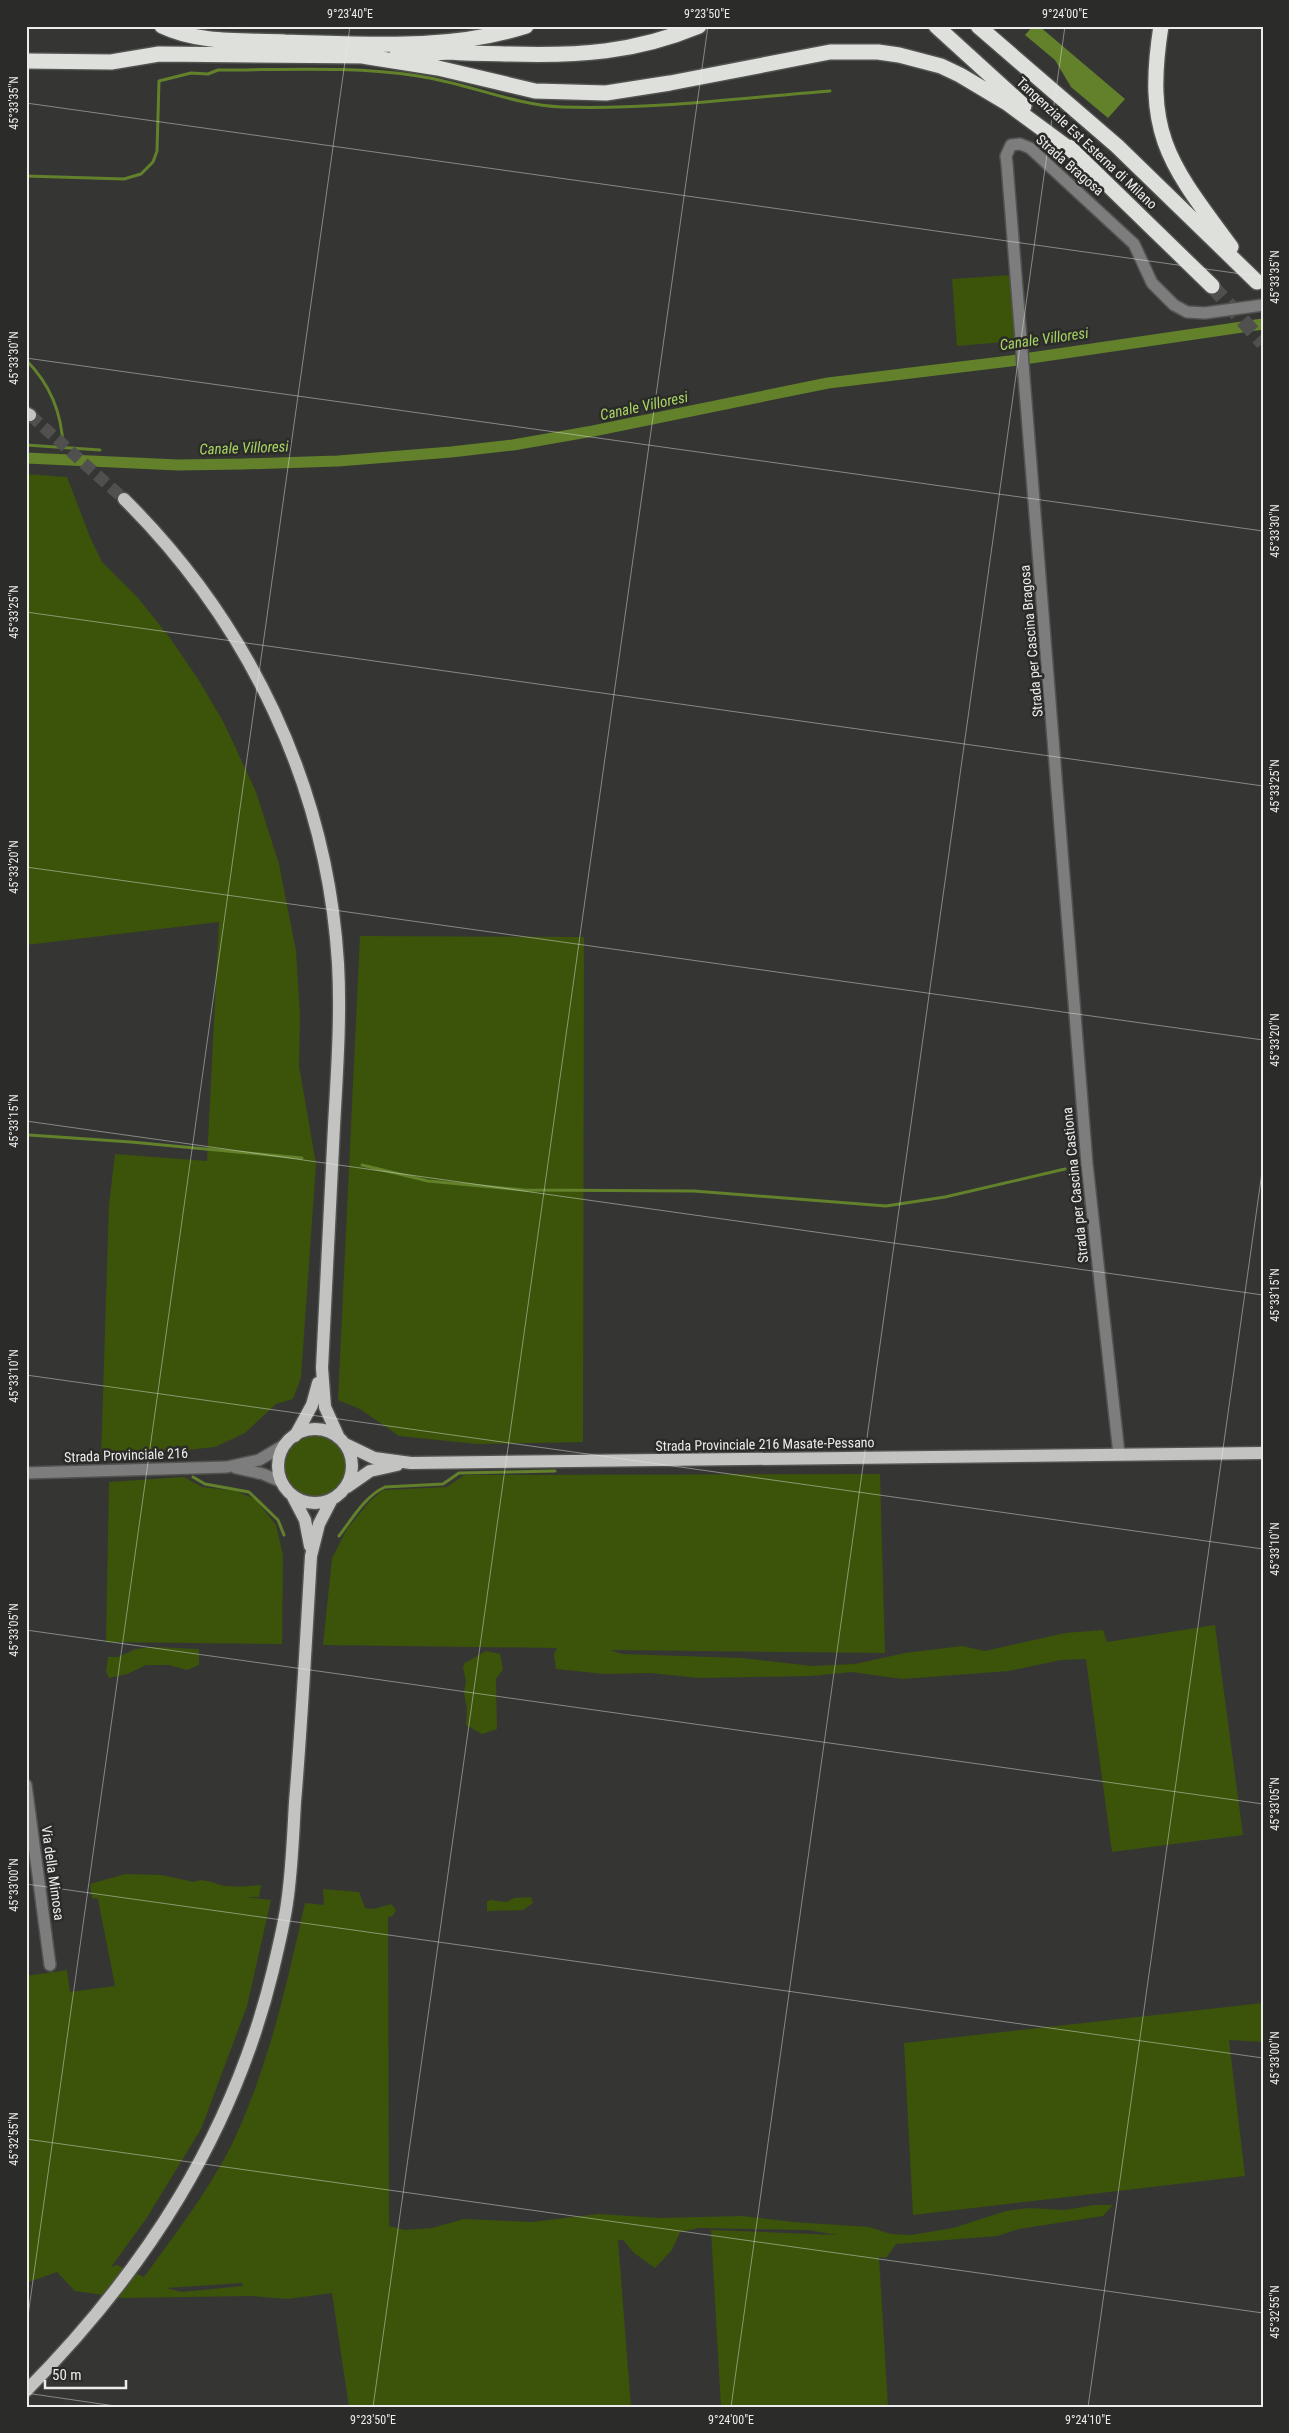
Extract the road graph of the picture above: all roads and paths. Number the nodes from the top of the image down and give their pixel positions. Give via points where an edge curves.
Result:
1 (162, 26) edge
2 (526, 26) edge
3 (698, 26) edge
4 (936, 26) edge
5 (978, 26) edge
6 (1161, 26) edge
7 (379, 45) junction
8 (450, 52) junction
9 (362, 56) junction
10 (26, 61) edge
11 (1075, 152) junction
12 (1212, 286) tunnel mouth
13 (1263, 305) edge
14 (1020, 348) joint
15 (124, 499) tunnel mouth
16 (1066, 912) joint
17 (322, 1368) junction
18 (291, 1440) junction
19 (342, 1441) junction
20 (1263, 1453) edge
21 (1119, 1454) junction
22 (412, 1463) junction
23 (227, 1467) junction
24 (26, 1473) edge
25 (282, 1482) junction
26 (344, 1490) junction
27 (291, 1494) junction
28 (332, 1499) junction
29 (311, 1556) junction
30 (26, 1785) edge
31 (50, 1965) dead end
32 (26, 2390) edge

1 - 7 highway via 183,35 212,39
2 - 7 highway via 469,40
3 - 8 highway via 645,45 587,55
4 - 11 highway, Tangenziale Est Esterna di Milano
5 - 6 highway, Tangenziale Est Esterna di Milano via 1117,146 1257,282 1190,191 1167,148 1159,122 1155,88
7 - 8 highway
8 - 9 highway
9 - 10 highway via 159,54 111,62
9 - 11 highway via 431,67 535,91 597,93 670,83 830,52 878,52 941,66 960,75 1007,103
11 - 12 highway, Tangenziale Est Esterna di Milano
13 - 14 street, Strada Bragosa via 1204,313 1187,312 1174,306 1152,283 1134,244 1030,148 1016,144 1011,146 1006,156
14 - 16 street, Strada per Cascina Bragosa via 1050,684
15 - 17 main road via 193,576 243,650 288,743 320,841 333,909 339,998
16 - 21 street, Strada per Cascina Castiona via 1087,1164
17 - 18 main road via 312,1405
17 - 19 main road via 325,1407
18 - 19 main road via 306,1431 317,1430 328,1432
18 - 23 street, Strada Provinciale 216 via 259,1460
18 - 25 main road via 279,1462
19 - 22 main road via 374,1458
19 - 26 main road via 350,1454 352,1469
20 - 21 main road, Strada Provinciale 216 Masate-Pessano
21 - 22 main road, Strada Provinciale 216 Masate-Pessano
22 - 26 main road via 370,1471
23 - 24 street, Strada Provinciale 216
23 - 25 street, Strada Provinciale 216 via 263,1474
25 - 27 main road
26 - 28 main road
27 - 28 main road via 312,1503
27 - 29 main road via 306,1523
28 - 29 main road via 319,1524
29 - 32 main road via 287,1903 263,2010 248,2058 214,2135 159,2230 130,2271
30 - 31 street, Via della Mimosa

